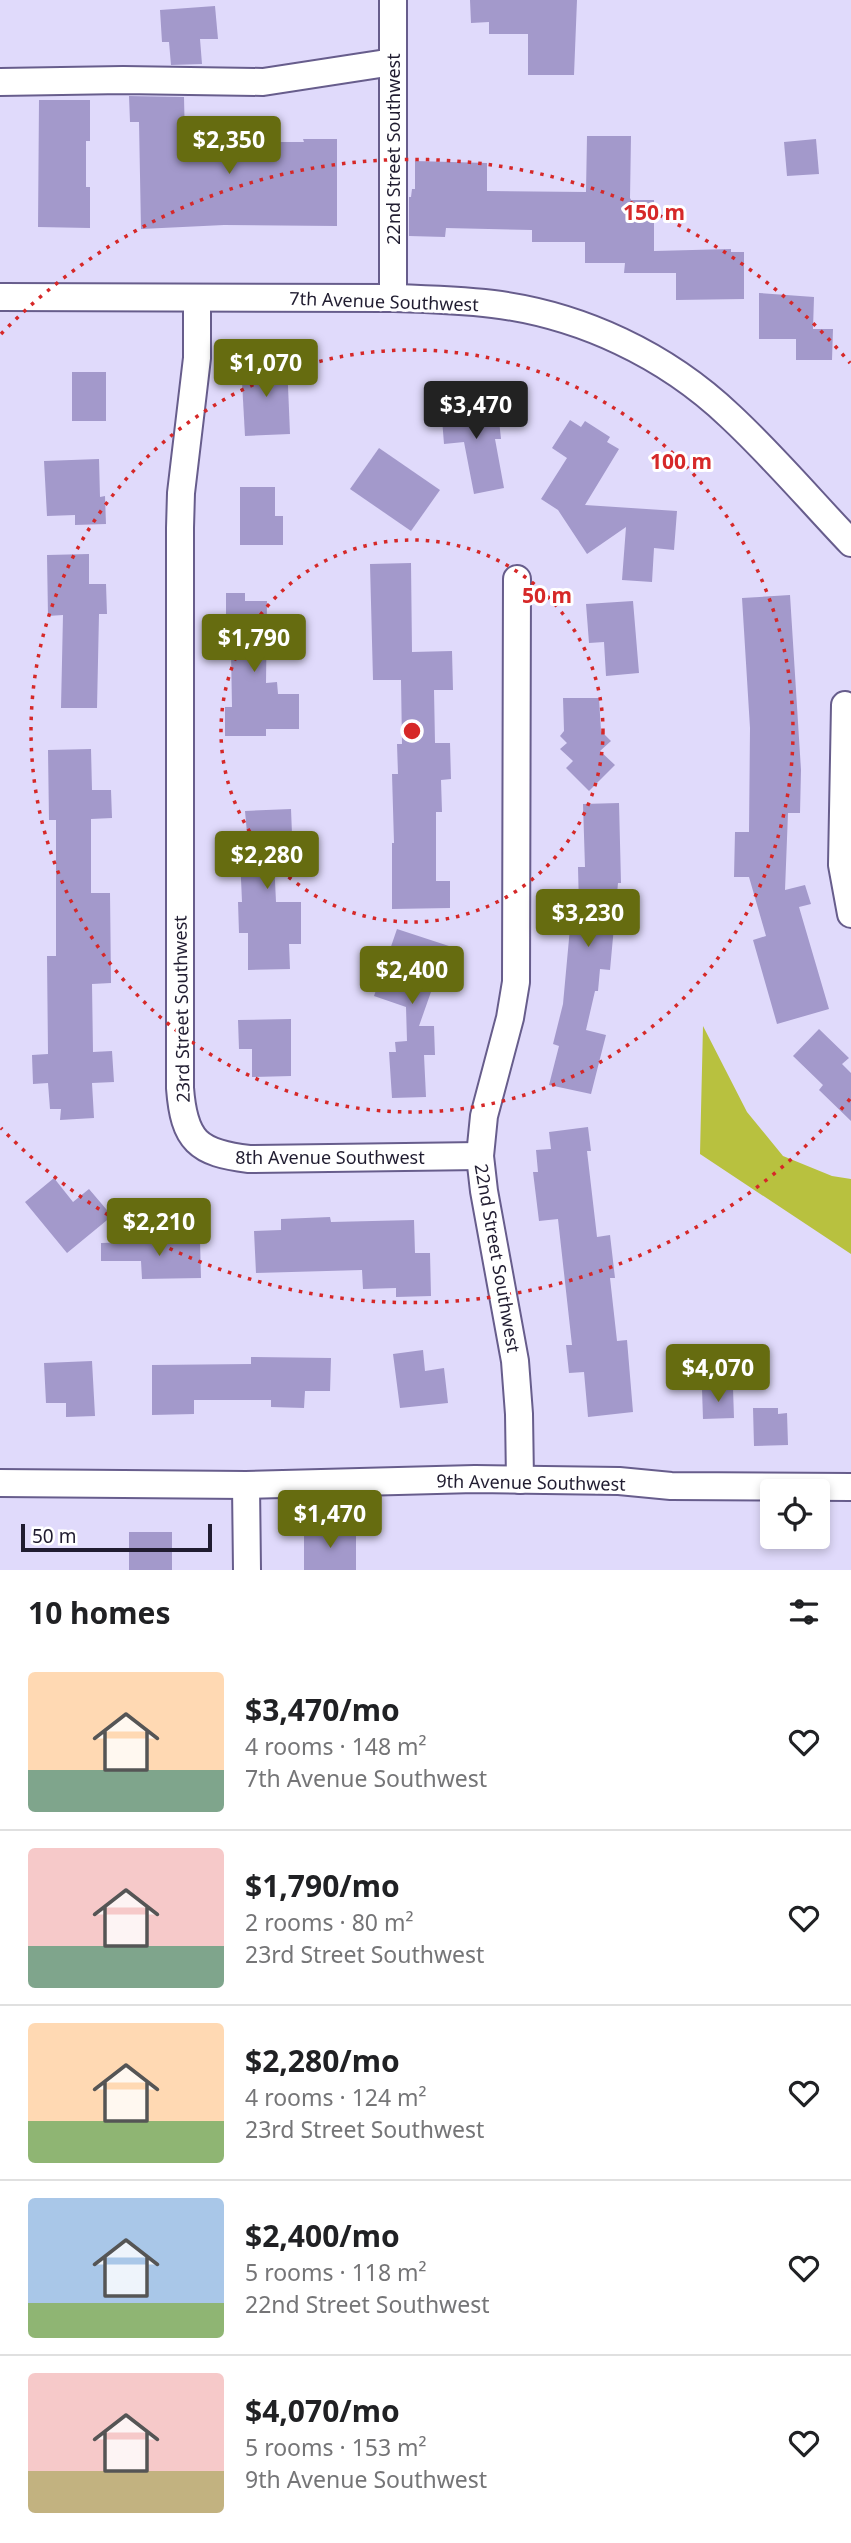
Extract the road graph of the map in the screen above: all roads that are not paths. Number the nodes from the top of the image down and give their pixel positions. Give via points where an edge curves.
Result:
1 (393, 0) edge
2 (393, 62) junction
3 (0, 82) edge
4 (0, 297) edge
5 (197, 298) junction
6 (393, 298) junction
7 (851, 543) edge
8 (517, 579) dead end
9 (845, 705) dead end
10 (851, 914) edge
11 (189, 1133) joint
12 (480, 1156) junction
13 (520, 1480) junction
14 (0, 1483) edge
15 (246, 1485) junction
16 (851, 1487) edge
17 (247, 1570) edge

1 - 2 street, 22nd Street Southwest
2 - 3 street via 263,82
2 - 6 street, 22nd Street Southwest
4 - 5 street, 7th Avenue Southwest
5 - 6 street, 7th Avenue Southwest
5 - 11 street, 23rd Street Southwest via 197,358 180,528 180,1088
6 - 7 street, 7th Avenue Southwest via 495,304 533,312 579,323 650,357 730,416
8 - 12 street, 22nd Street Southwest via 516,982 484,1116
9 - 10 street via 842,865
11 - 12 street, 8th Avenue Southwest via 209,1151 249,1159
12 - 13 street, 22nd Street Southwest via 515,1362
13 - 15 street, 9th Avenue Southwest
13 - 16 street, 9th Avenue Southwest
14 - 15 street, 9th Avenue Southwest
15 - 17 street

